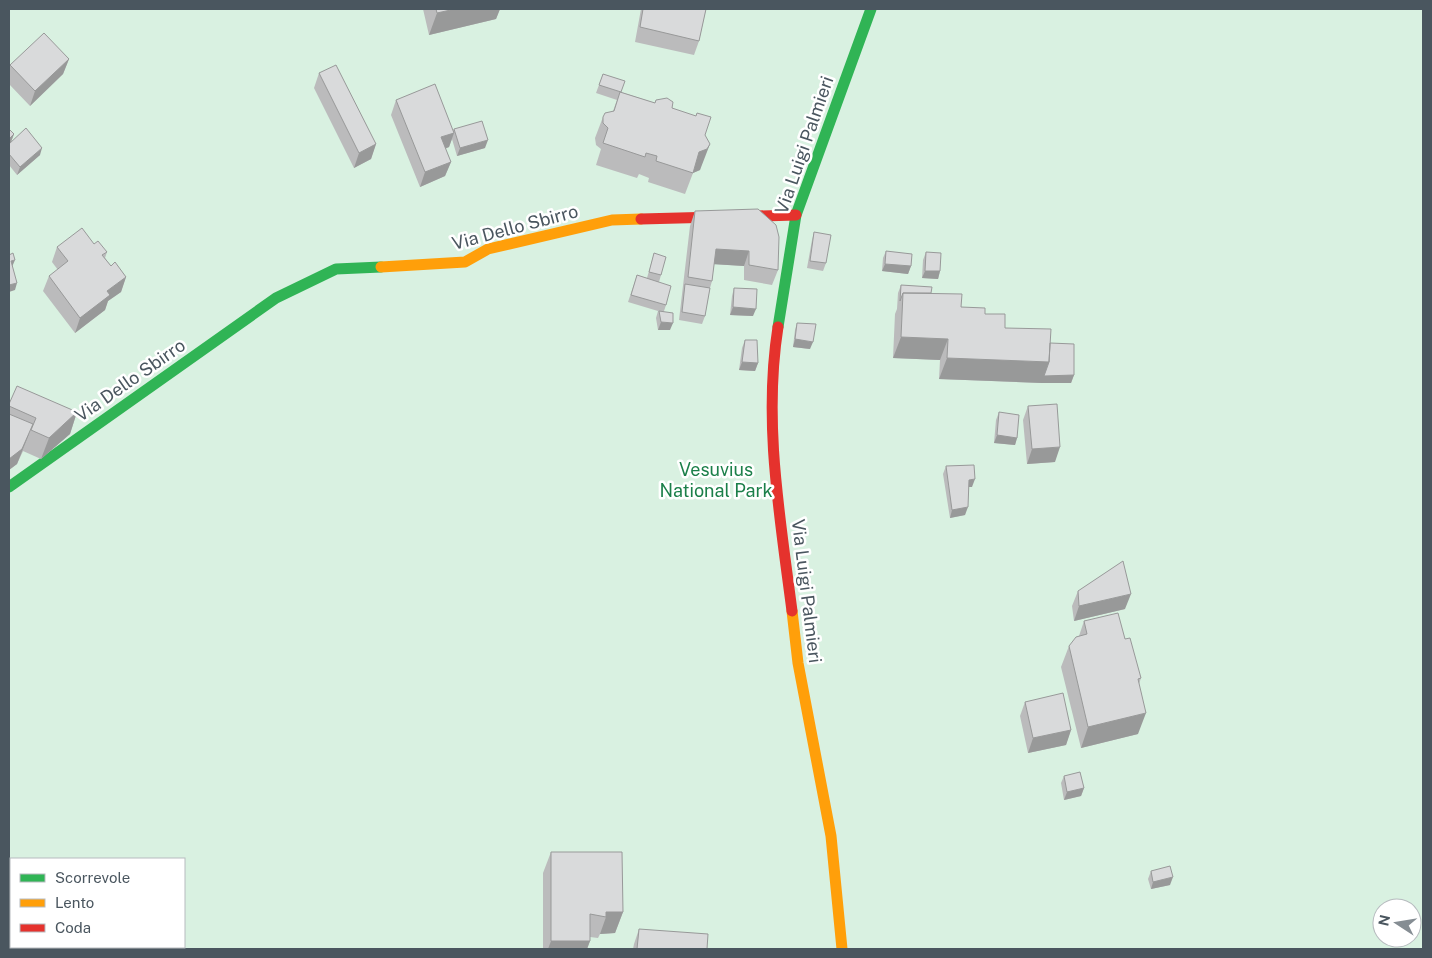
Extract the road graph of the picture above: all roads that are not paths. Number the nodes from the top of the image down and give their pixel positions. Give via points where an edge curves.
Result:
1 (871, 9) edge
2 (796, 215) junction
3 (9, 487) edge
4 (842, 949) edge

1 - 2 street, Via Luigi Palmieri
2 - 3 street, Via Dello Sbirro via 612,220 488,249 465,262 336,269 276,298
2 - 4 street, Via Luigi Palmieri via 772,367 773,456 798,663 831,836

